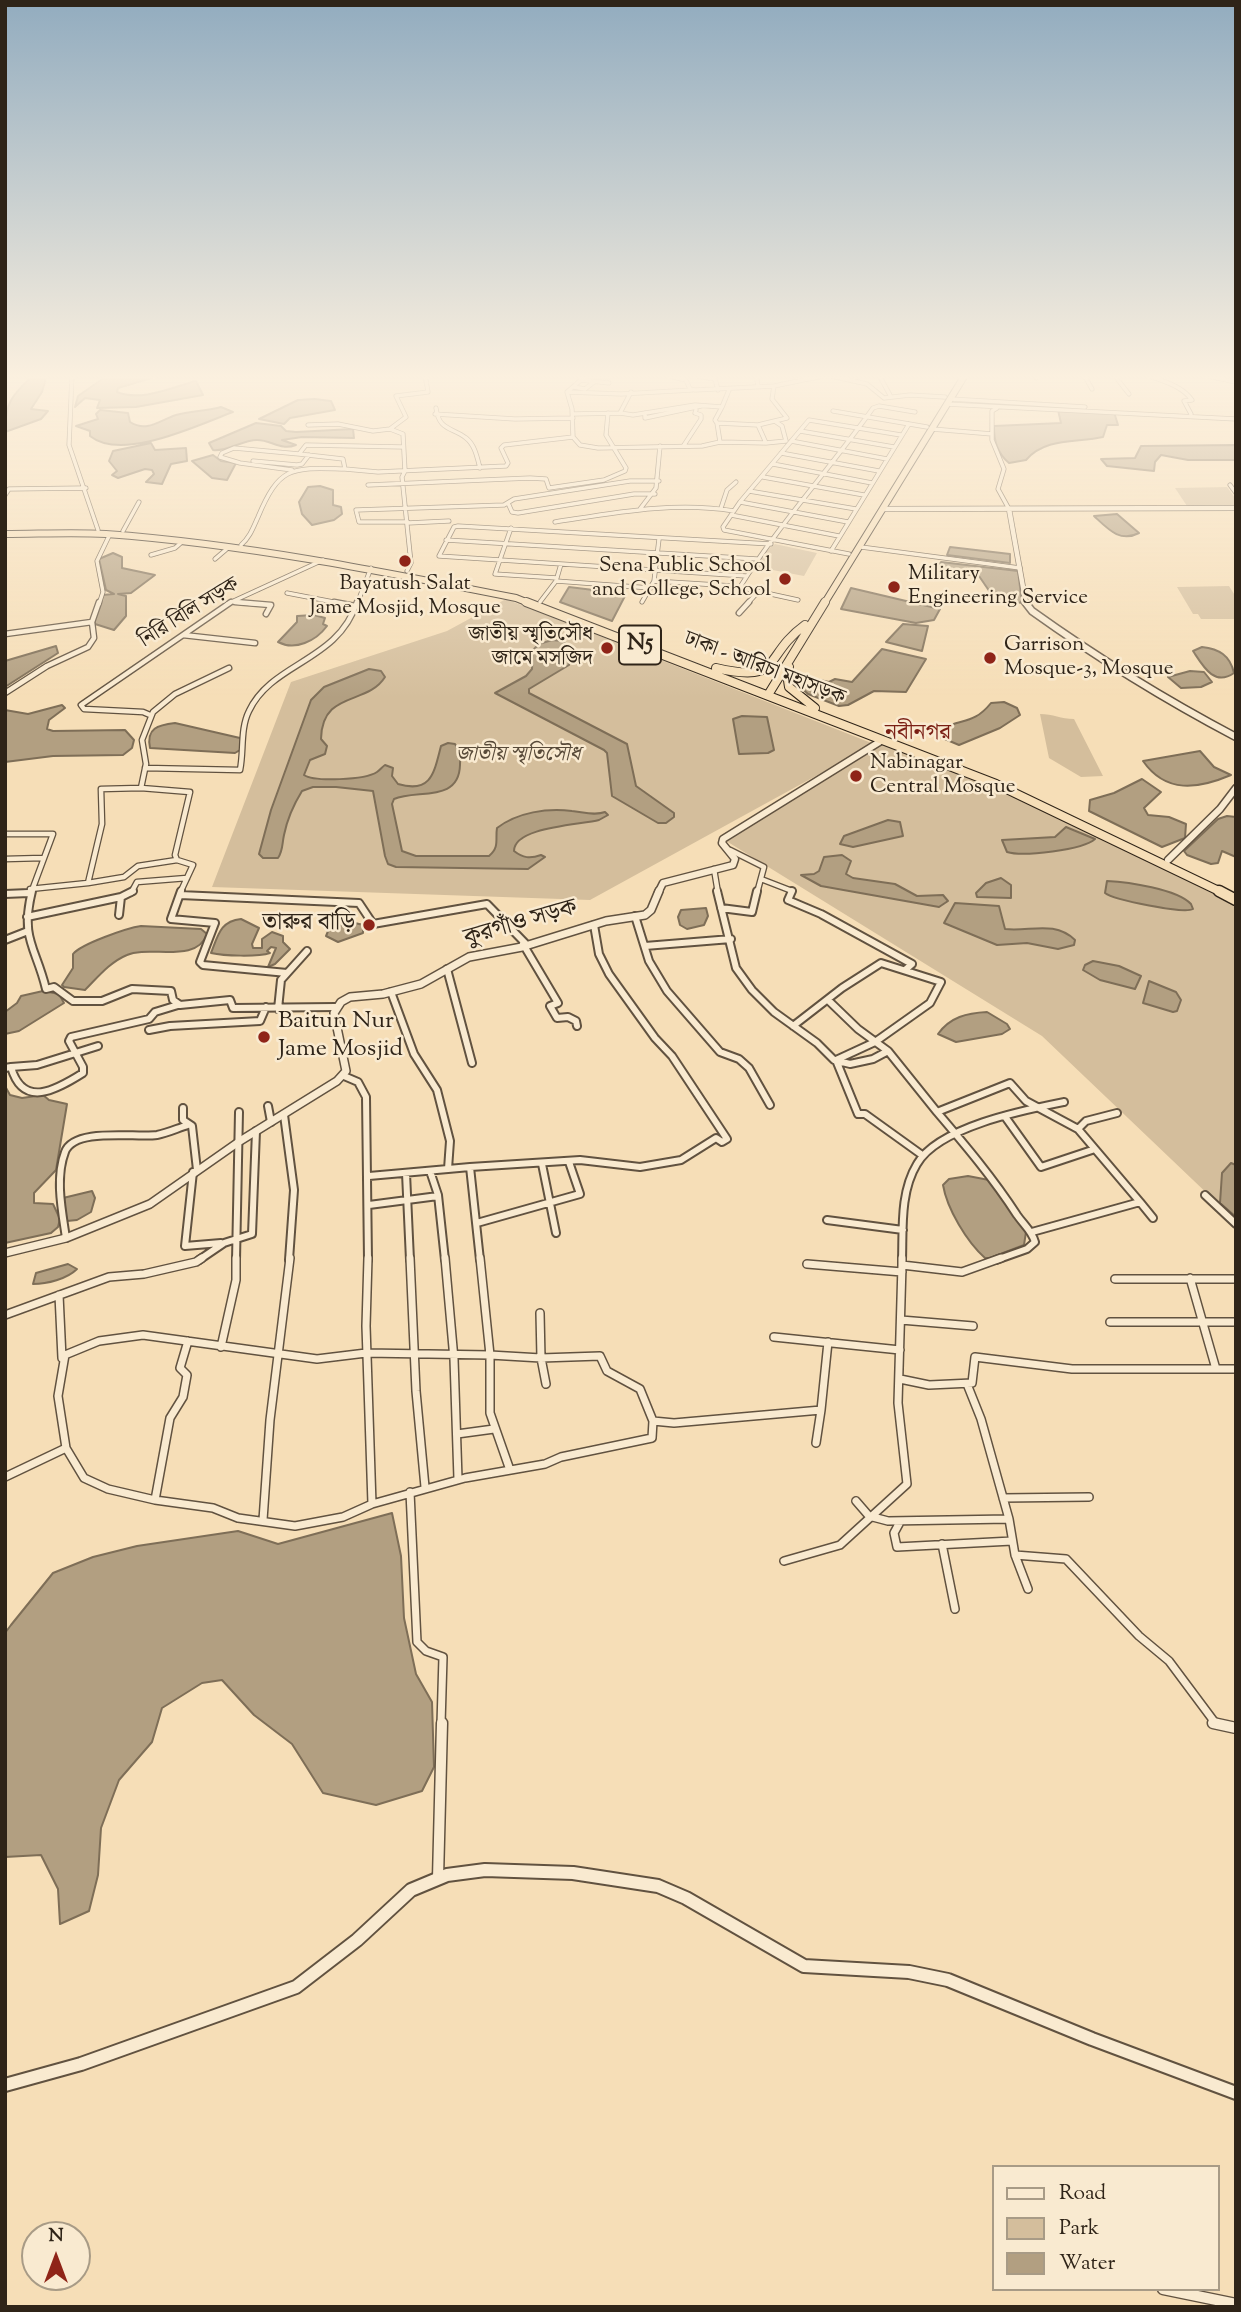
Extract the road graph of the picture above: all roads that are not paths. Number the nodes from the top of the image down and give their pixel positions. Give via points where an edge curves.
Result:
1 (84, 483) edge
2 (277, 483) edge
3 (404, 483) joint
4 (547, 483) edge
5 (584, 483) edge
6 (618, 483) edge
7 (658, 483) edge
8 (735, 483) edge
9 (757, 483) edge
10 (795, 483) edge
11 (815, 483) edge
12 (872, 483) edge
13 (895, 483) edge
14 (898, 483) edge
15 (1000, 483) edge
16 (368, 485) dead end
17 (1230, 485) dead end
18 (812, 486) junction
19 (86, 488) junction
20 (749, 491) junction
21 (1236, 493) edge
22 (655, 494) junction
23 (5, 495) edge
24 (864, 495) junction
25 (800, 501) junction
26 (139, 502) dead end
27 (740, 502) junction
28 (508, 503) junction
29 (721, 508) junction
30 (1236, 508) edge
31 (407, 509) junction
32 (640, 509) junction
33 (856, 509) junction
34 (883, 509) junction
35 (1009, 509) junction
36 (793, 512) junction
37 (732, 513) junction
38 (408, 522) junction
39 (449, 522) dead end
40 (555, 522) dead end
41 (848, 522) junction
42 (784, 525) junction
43 (511, 528) junction
44 (98, 530) junction
45 (123, 531) junction
46 (5, 533) edge
47 (110, 534) junction
48 (839, 536) junction
49 (659, 539) junction
50 (446, 540) junction
51 (183, 541) junction
52 (773, 541) junction
53 (505, 544) junction
54 (241, 545) junction
55 (229, 547) junction
56 (861, 547) junction
57 (831, 551) junction
58 (656, 553) junction
59 (849, 554) junction
60 (151, 555) dead end
61 (709, 556) junction
62 (500, 558) junction
63 (215, 559) dead end
64 (757, 559) junction
65 (323, 560) junction
66 (561, 564) junction
67 (370, 568) junction
68 (1020, 568) junction
69 (657, 569) junction
70 (407, 571) junction
71 (708, 573) junction
72 (746, 576) junction
73 (556, 579) junction
74 (654, 581) junction
75 (740, 587) junction
76 (651, 588) junction
77 (758, 592) junction
78 (287, 593) dead end
79 (798, 600) dead end
80 (232, 602) junction
81 (540, 602) junction
82 (642, 602) dead end
83 (355, 606) junction
84 (739, 613) dead end
85 (266, 614) dead end
86 (92, 622) junction
87 (583, 623) junction
88 (808, 626) junction
89 (5, 634) edge
90 (183, 635) junction
91 (255, 643) dead end
92 (687, 660) junction
93 (229, 668) dead end
94 (767, 690) junction
95 (5, 693) edge
96 (816, 708) junction
97 (150, 715) junction
98 (1236, 737) edge
99 (881, 741) junction
100 (145, 768) junction
101 (141, 788) junction
102 (1236, 788) edge
103 (1088, 827) junction
104 (5, 834) edge
105 (730, 850) junction
106 (43, 858) junction
107 (5, 859) edge
108 (177, 860) junction
109 (1166, 862) junction
110 (714, 869) junction
111 (187, 878) junction
112 (761, 879) junction
113 (88, 883) junction
114 (30, 891) junction
115 (5, 894) edge
116 (180, 895) junction
117 (121, 897) junction
118 (1236, 898) edge
119 (721, 908) junction
120 (119, 915) dead end
121 (635, 916) junction
122 (27, 917) junction
123 (594, 925) junction
124 (28, 931) junction
125 (730, 939) junction
126 (5, 940) edge
127 (526, 946) junction
128 (645, 946) junction
129 (307, 951) dead end
130 (885, 951) junction
131 (888, 965) junction
132 (447, 969) junction
133 (905, 971) junction
134 (287, 972) junction
135 (391, 992) junction
136 (828, 1000) junction
137 (180, 1004) junction
138 (266, 1007) junction
139 (336, 1007) junction
140 (278, 1009) junction
141 (577, 1026) dead end
142 (793, 1026) junction
143 (149, 1030) dead end
144 (874, 1042) junction
145 (98, 1046) dead end
146 (888, 1051) junction
147 (74, 1052) junction
148 (836, 1060) junction
149 (472, 1063) dead end
150 (8, 1068) edge
151 (344, 1076) junction
152 (1064, 1102) dead end
153 (770, 1105) dead end
154 (268, 1106) dead end
155 (1037, 1107) junction
156 (183, 1108) dead end
157 (239, 1112) dead end
158 (937, 1112) junction
159 (1117, 1113) dead end
160 (284, 1115) junction
161 (1006, 1118) junction
162 (271, 1122) junction
163 (188, 1125) junction
164 (1078, 1129) junction
165 (256, 1131) junction
166 (956, 1135) junction
167 (240, 1141) junction
168 (1096, 1149) junction
169 (922, 1155) junction
170 (569, 1161) junction
171 (542, 1164) junction
172 (470, 1167) junction
173 (448, 1169) junction
174 (195, 1171) junction
175 (430, 1171) junction
176 (406, 1172) junction
177 (369, 1176) junction
178 (1205, 1195) dead end
179 (438, 1196) junction
180 (406, 1200) junction
181 (1140, 1202) junction
182 (550, 1203) junction
183 (369, 1205) junction
184 (1153, 1218) dead end
185 (827, 1220) dead end
186 (477, 1223) junction
187 (1236, 1224) edge
188 (903, 1230) junction
189 (1032, 1232) junction
190 (556, 1233) dead end
191 (66, 1238) junction
192 (236, 1241) junction
193 (223, 1243) junction
194 (5, 1253) edge
195 (807, 1264) dead end
196 (902, 1268) junction
197 (1190, 1278) junction
198 (1115, 1279) dead end
199 (1236, 1279) edge
200 (59, 1295) junction
201 (540, 1313) dead end
202 (5, 1315) edge
203 (901, 1320) junction
204 (1110, 1322) dead end
205 (1202, 1322) junction
206 (1236, 1322) edge
207 (973, 1326) dead end
208 (774, 1337) dead end
209 (188, 1341) junction
210 (828, 1342) junction
211 (221, 1347) junction
212 (900, 1350) junction
213 (366, 1353) junction
214 (416, 1353) junction
215 (452, 1353) junction
216 (490, 1354) junction
217 (276, 1355) junction
218 (541, 1358) junction
219 (62, 1359) junction
220 (1216, 1368) junction
221 (1236, 1369) edge
222 (900, 1379) junction
223 (546, 1384) dead end
224 (967, 1384) junction
225 (821, 1410) junction
226 (653, 1421) junction
227 (495, 1429) junction
228 (457, 1434) junction
229 (816, 1443) dead end
230 (66, 1448) junction
231 (510, 1470) junction
232 (5, 1477) edge
233 (458, 1479) junction
234 (425, 1487) junction
235 (410, 1492) junction
236 (1089, 1497) dead end
237 (1003, 1498) junction
238 (155, 1500) junction
239 (856, 1501) dead end
240 (372, 1504) junction
241 (869, 1516) junction
242 (263, 1520) junction
243 (1009, 1520) junction
244 (900, 1522) junction
245 (1013, 1541) junction
246 (943, 1544) junction
247 (1015, 1555) junction
248 (784, 1561) dead end
249 (1028, 1588) dead end
250 (955, 1609) dead end
251 (1236, 1728) edge
252 (438, 1878) junction
253 (5, 2085) edge
254 (1236, 2093) edge
255 (1173, 2291) edge
256 (1236, 2304) edge

1 - 19 street
2 - 54 street
3 - 16 street
3 - 31 street
4 - 5 street via 549,488
6 - 28 street
7 - 22 street
8 - 29 street via 727,490
9 - 20 street
10 - 18 street
11 - 18 street
12 - 24 street
13 - 59 highway
14 - 34 highway
15 - 35 street via 998,489
17 - 21 street
18 - 24 street
18 - 25 street
19 - 23 street via 9,489
19 - 44 street
20 - 25 street
20 - 27 street
22 - 28 street via 518,513 512,512
22 - 32 street
24 - 33 street
25 - 33 street
25 - 36 street
26 - 45 street
27 - 36 street
27 - 37 street
28 - 31 street
29 - 32 street
29 - 37 street
30 - 35 street
31 - 38 street
31 - 38 street via 357,509 356,521
32 - 40 street
33 - 41 street
34 - 35 street
34 - 56 highway
35 - 68 street
36 - 41 street
36 - 42 street
37 - 42 street
37 - 52 street via 724,530
38 - 39 street
38 - 70 street via 411,567
41 - 48 street
42 - 48 street
42 - 52 street
43 - 49 street
43 - 50 street via 456,526
43 - 53 street
44 - 45 highway, ঢাকা - আরিচা মহাসড়ক / N5
44 - 46 highway, ঢাকা - আরিচা মহাসড়ক / N5
45 - 54 highway, ঢাকা - আরিচা মহাসড়ক / N5
46 - 47 highway, N5
47 - 51 highway, N5
47 - 86 street via 97,561 103,592
48 - 57 street
49 - 52 street
49 - 58 street
50 - 53 street
50 - 62 street via 439,556
51 - 55 highway, N5
51 - 60 street
52 - 57 street
52 - 64 street
53 - 58 street
53 - 62 street
54 - 70 highway, ঢাকা - আরিচা মহাসড়ক / N5
55 - 63 street
55 - 65 highway, N5
56 - 68 street
56 - 88 highway
57 - 59 street
58 - 61 street
58 - 69 street
59 - 88 highway
61 - 64 street
61 - 71 street
62 - 66 street
62 - 73 street via 495,574
64 - 72 street
65 - 67 highway, N5
65 - 80 street, নিরি বিলি সড়ক
66 - 69 street
66 - 73 street
67 - 83 street
67 - 87 highway, N5 via 497,593
68 - 98 street via 1025,603 1032,611 1125,676
69 - 71 street
69 - 74 street
70 - 81 highway, ঢাকা - আরিচা মহাসড়ক / N5
71 - 72 street
72 - 75 street
73 - 76 street
73 - 81 street
74 - 75 street
74 - 76 street
75 - 77 street
76 - 82 street
77 - 79 street
77 - 84 street
78 - 83 street
80 - 85 street via 271,605
80 - 90 street, নিরি বিলি সড়ক
81 - 92 highway, ঢাকা - আরিচা মহাসড়ক / N5
83 - 100 street via 341,634 279,679 249,710 240,771
86 - 89 street
86 - 95 street via 94,638 88,647
87 - 94 highway, N5
87 - 99 highway via 596,632
88 - 92 highway via 796,630 766,670 734,673
88 - 94 highway
88 - 96 highway via 812,633 786,678 791,691
90 - 91 street
90 - 97 street, নিরি বিলি সড়ক via 81,706
92 - 94 highway, ঢাকা - আরিচা মহাসড়ক / N5
93 - 97 street via 172,694
94 - 96 highway, ঢাকা - আরিচা মহাসড়ক / N5
94 - 103 highway, N5 via 945,762
96 - 109 highway, ঢাকা - আরিচা মহাসড়ক / N5 via 996,779
97 - 100 street via 142,738
99 - 103 highway
99 - 105 street via 723,839
100 - 101 street
101 - 108 street via 190,792
101 - 113 street via 101,789 100,836
102 - 109 street
103 - 109 highway, N5
104 - 106 street via 53,834
105 - 110 street via 733,865
105 - 112 street via 764,867
106 - 107 street
106 - 114 street
108 - 111 street via 194,865
108 - 113 street via 138,866 124,877
109 - 118 highway, ঢাকা - আরিচা মহাসড়ক / N5
110 - 119 street
110 - 121 street via 663,883 649,913
111 - 116 street
111 - 117 street via 137,882 132,893
112 - 119 street via 752,912
112 - 130 street via 792,891 788,900
113 - 114 street
114 - 115 street
114 - 122 street
116 - 127 street via 359,903 373,924 487,904
116 - 134 street via 171,919 215,923 200,962 203,965
117 - 120 street
117 - 122 street
119 - 125 street
121 - 123 street, কুরগাঁও সড়ক
121 - 128 street
122 - 124 street
123 - 127 street, কুরগাঁও সড়ক
123 - 170 street via 599,954 609,974 672,1056 727,1139 716,1138 681,1160 640,1167
124 - 126 street
124 - 137 street via 46,989 54,987 73,1001 102,1001 132,989 164,989
125 - 128 street
125 - 142 street via 736,968 752,990
127 - 132 street, কুরগাঁও সড়ক via 469,957
127 - 141 street via 558,1003 550,1006 557,1018 568,1017
128 - 153 street via 667,991 720,1052 749,1068
129 - 134 street
130 - 131 street
130 - 133 street via 912,964
131 - 133 street
131 - 136 street via 881,962
132 - 135 street, কুরগাঁও সড়ক via 421,984
132 - 149 street
133 - 144 street via 941,982 930,1003
134 - 140 street via 279,983
135 - 139 street, কুরগাঁও সড়ক via 350,998
135 - 173 street via 414,1054 437,1090 450,1141
136 - 142 street
136 - 144 street
137 - 138 street via 230,1000 233,1008
137 - 147 street via 149,1018 71,1037
138 - 140 street
138 - 143 street via 260,1021
139 - 140 street
139 - 151 street
142 - 148 street
144 - 146 street
144 - 148 street
145 - 147 street
146 - 148 street via 850,1063
146 - 158 street
147 - 150 street via 37,1065
147 - 150 street via 83,1073 53,1089 32,1093 22,1089
148 - 169 street via 859,1114 866,1114
151 - 160 street
151 - 177 street via 354,1077 366,1097
152 - 155 street
154 - 162 street
155 - 158 street via 1010,1083
155 - 161 street
155 - 164 street
156 - 163 street
157 - 167 street
158 - 166 street
159 - 164 street via 1086,1121
160 - 162 street
160 - 217 street via 294,1190
161 - 166 street
161 - 168 street via 1041,1167
162 - 165 street
163 - 174 street via 192,1126
163 - 191 street via 156,1135 88,1137 68,1145 60,1195
164 - 168 street
165 - 167 street
165 - 192 street via 252,1234
166 - 169 street
166 - 189 street
167 - 174 street
167 - 192 street
168 - 181 street
169 - 188 street via 904,1200
170 - 171 street
170 - 182 street via 580,1195
171 - 172 street
171 - 182 street
172 - 173 street
172 - 186 street
173 - 175 street
174 - 191 street via 150,1204
174 - 193 street via 185,1246
175 - 176 street
175 - 179 street
176 - 177 street
176 - 180 street
177 - 183 street
178 - 187 street
179 - 180 street
179 - 215 street
180 - 183 street
180 - 214 street
181 - 184 street
181 - 189 street
182 - 186 street
182 - 190 street
183 - 213 street
185 - 188 street
186 - 216 street
188 - 196 street
189 - 196 street via 1035,1242 1027,1249 962,1272
191 - 194 street
192 - 193 street
192 - 211 street via 236,1280
193 - 200 street via 196,1262 109,1277
195 - 196 street
196 - 203 street
197 - 198 street
197 - 199 street
197 - 205 street
200 - 202 street
200 - 219 street via 57,1338
201 - 218 street
203 - 207 street
203 - 212 street
204 - 205 street
205 - 206 street
205 - 220 street
208 - 210 street
209 - 211 street
209 - 219 street via 122,1336 79,1348
209 - 238 street via 180,1367 187,1375 186,1386 170,1418
210 - 212 street
210 - 225 street
211 - 217 street
212 - 222 street
213 - 214 street
213 - 217 street via 317,1359
213 - 240 street
214 - 215 street
214 - 234 street
215 - 216 street
215 - 228 street
216 - 218 street
216 - 227 street via 490,1413
217 - 242 street
218 - 223 street
218 - 226 street via 600,1356 607,1371 640,1389
219 - 230 street via 58,1396
220 - 221 street
220 - 224 street via 1072,1369 975,1357 972,1383
222 - 224 street via 929,1385
222 - 241 street via 901,1458 907,1484
224 - 237 street
225 - 226 street
225 - 229 street
226 - 231 street via 652,1438
227 - 228 street
227 - 231 street
228 - 233 street
230 - 232 street
230 - 238 street via 85,1478 108,1489
231 - 233 street
233 - 234 street
234 - 235 street
235 - 240 street
235 - 252 street via 417,1642 443,1657
236 - 237 street
237 - 243 street
238 - 242 street
239 - 241 street
240 - 242 street via 342,1517 295,1526
241 - 244 street
241 - 248 street via 840,1545
243 - 244 street
243 - 245 street
244 - 246 street via 894,1533 897,1547
245 - 246 street
245 - 247 street
246 - 250 street
247 - 249 street
247 - 251 street via 1066,1559 1169,1661 1214,1724
252 - 253 street via 411,1890 296,1987
252 - 254 street via 485,1870 573,1873 658,1886 804,1966 909,1972 948,1980
255 - 256 street

